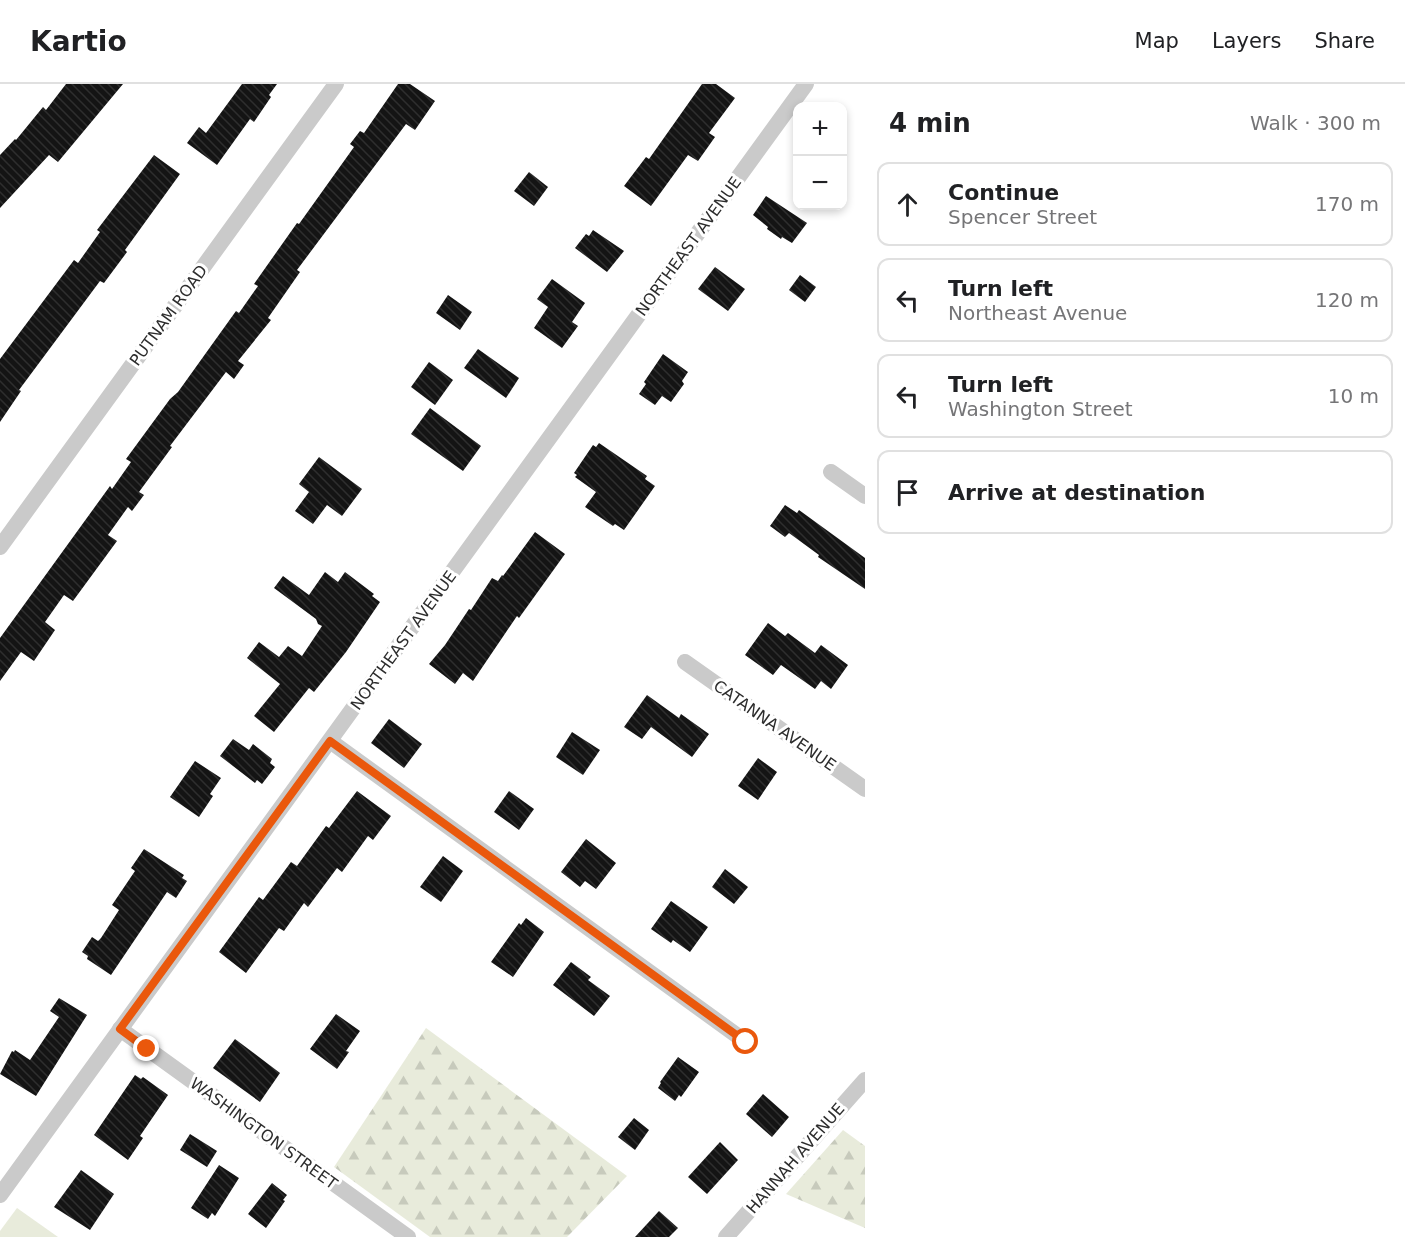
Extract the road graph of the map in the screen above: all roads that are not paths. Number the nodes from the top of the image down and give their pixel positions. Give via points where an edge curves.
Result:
1 (336, 84) edge
2 (806, 84) edge
3 (831, 472) dead end
4 (865, 496) edge
5 (0, 547) edge
6 (685, 662) dead end
7 (330, 741) junction
8 (865, 789) edge
9 (120, 1029) junction
10 (746, 1042) dead end
11 (865, 1080) edge
12 (0, 1195) edge
13 (408, 1237) edge
14 (726, 1237) edge

1 - 5 street, PUTNAM ROAD
2 - 7 street, NORTHEAST AVENUE
3 - 4 street
6 - 8 street, CATANNA AVENUE
7 - 9 street, NORTHEAST AVENUE
7 - 10 street
9 - 12 street, NORTHEAST AVENUE
9 - 13 street, WASHINGTON STREET
11 - 14 street, HANNAH AVENUE

